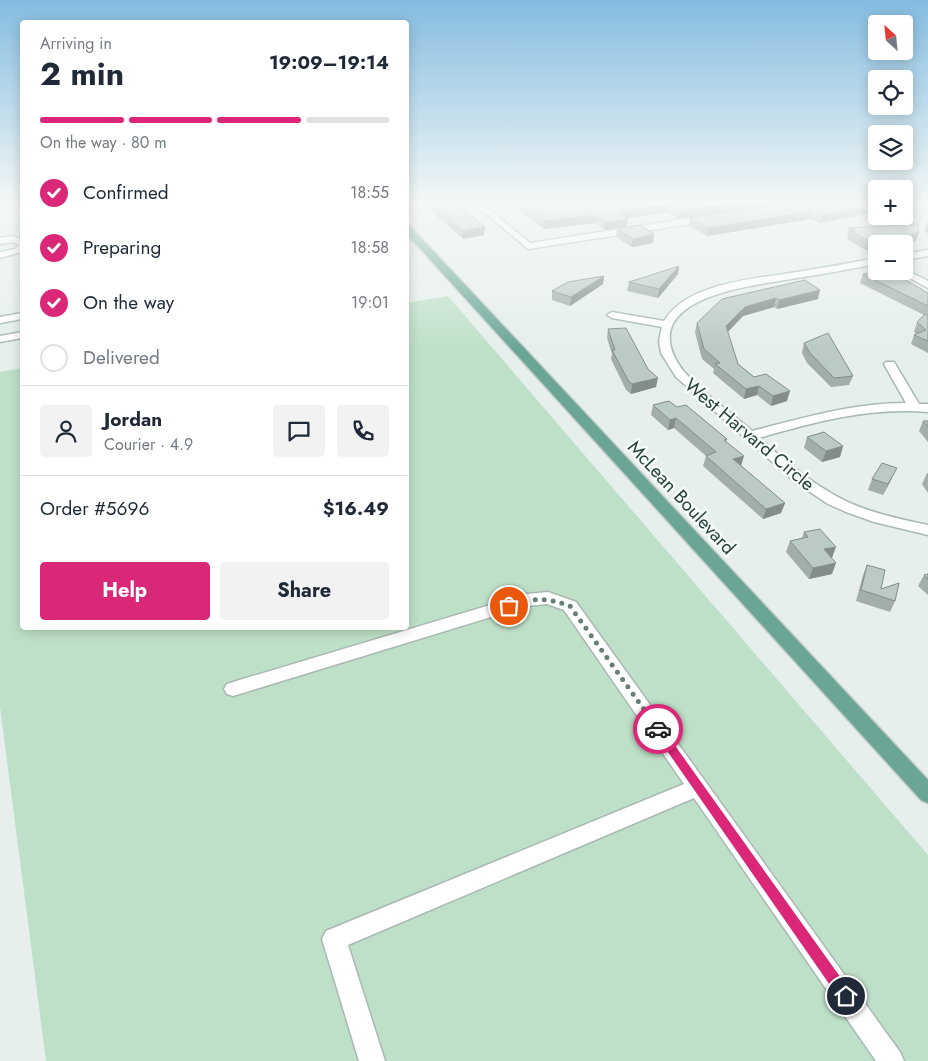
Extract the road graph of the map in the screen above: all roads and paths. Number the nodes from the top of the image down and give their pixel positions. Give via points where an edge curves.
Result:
1 (18, 251) edge
2 (428, 251) edge
3 (928, 253) edge
4 (0, 255) edge
5 (913, 256) edge
6 (868, 262) edge
7 (913, 277) edge
8 (928, 285) edge
9 (612, 315) dead end
10 (20, 316) edge
11 (0, 320) edge
12 (668, 325) junction
13 (20, 335) edge
14 (0, 339) edge
15 (890, 364) dead end
16 (914, 406) junction
17 (928, 408) edge
18 (750, 436) junction
19 (928, 530) edge
20 (233, 689) dead end
21 (698, 787) junction
22 (928, 794) edge
23 (372, 1061) edge
24 (891, 1061) edge

1 - 4 street
2 - 22 main road, McLean Boulevard
3 - 5 street
6 - 12 street via 716,291 688,304 674,315
7 - 8 street
9 - 12 street
10 - 11 street
12 - 18 street, West Harvard Circle via 665,346 678,371
13 - 14 street
15 - 16 street
16 - 17 street
16 - 18 street via 850,411
18 - 19 street, West Harvard Circle via 819,492 852,509
20 - 21 street via 527,600 548,598 570,606
21 - 23 street via 334,939
21 - 24 street

